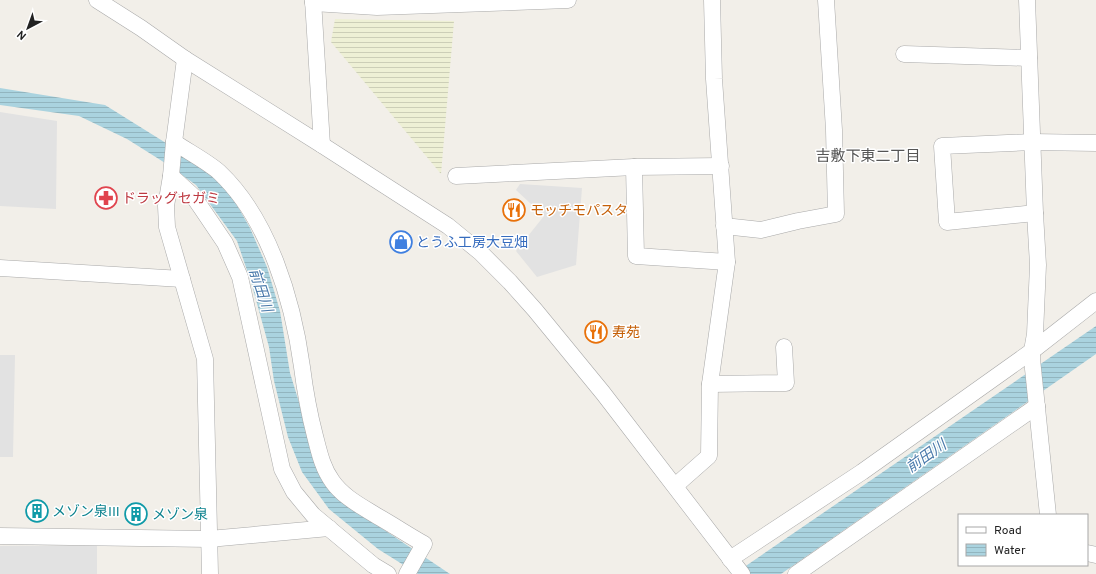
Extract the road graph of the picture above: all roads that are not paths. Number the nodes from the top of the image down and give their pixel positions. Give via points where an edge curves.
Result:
1 (97, 0) edge
2 (568, 0) edge
3 (712, 0) edge
4 (826, 0) edge
5 (1026, 0) edge
6 (313, 1) edge
7 (904, 54) dead end
8 (1029, 58) junction
9 (185, 59) junction
10 (174, 142) junction
11 (1032, 142) junction
12 (1096, 143) edge
13 (322, 145) junction
14 (721, 166) junction
15 (634, 167) junction
16 (171, 176) junction
17 (456, 176) dead end
18 (1034, 214) junction
19 (724, 226) junction
20 (727, 262) junction
21 (0, 268) edge
22 (182, 279) junction
23 (1096, 301) edge
24 (784, 347) dead end
25 (1032, 355) junction
26 (710, 384) junction
27 (1036, 405) junction
28 (675, 486) junction
29 (1048, 514) edge
30 (328, 528) junction
31 (0, 536) edge
32 (209, 539) junction
33 (730, 559) junction
34 (210, 574) edge
35 (388, 574) edge
36 (407, 574) edge
37 (742, 574) edge
38 (796, 574) edge

1 - 9 street
2 - 6 street via 377,7
3 - 14 street via 714,79
4 - 19 street via 836,214 761,230
5 - 8 street
6 - 13 street
7 - 8 street
8 - 11 street
9 - 10 street
9 - 13 street
10 - 16 street
10 - 36 street via 218,172 240,197 258,225 276,261 288,301 299,350 306,400 326,472 347,497 424,544
11 - 12 street
11 - 18 street
11 - 18 street via 942,146 947,222
13 - 28 street via 448,226 481,253 535,310
14 - 15 street
14 - 19 street
15 - 17 street
15 - 20 street via 636,256
16 - 22 street via 166,206 167,227
16 - 30 street via 193,196 225,243 240,277 282,469 294,492
18 - 25 street via 1038,265
19 - 20 street
20 - 26 street
21 - 22 street
22 - 32 street via 204,359
23 - 25 street
24 - 26 street via 786,383
25 - 27 street
25 - 33 street
26 - 28 street via 709,456
27 - 29 street
27 - 38 street
28 - 33 street
30 - 32 street
30 - 35 street
31 - 32 street
32 - 34 street
33 - 37 street

